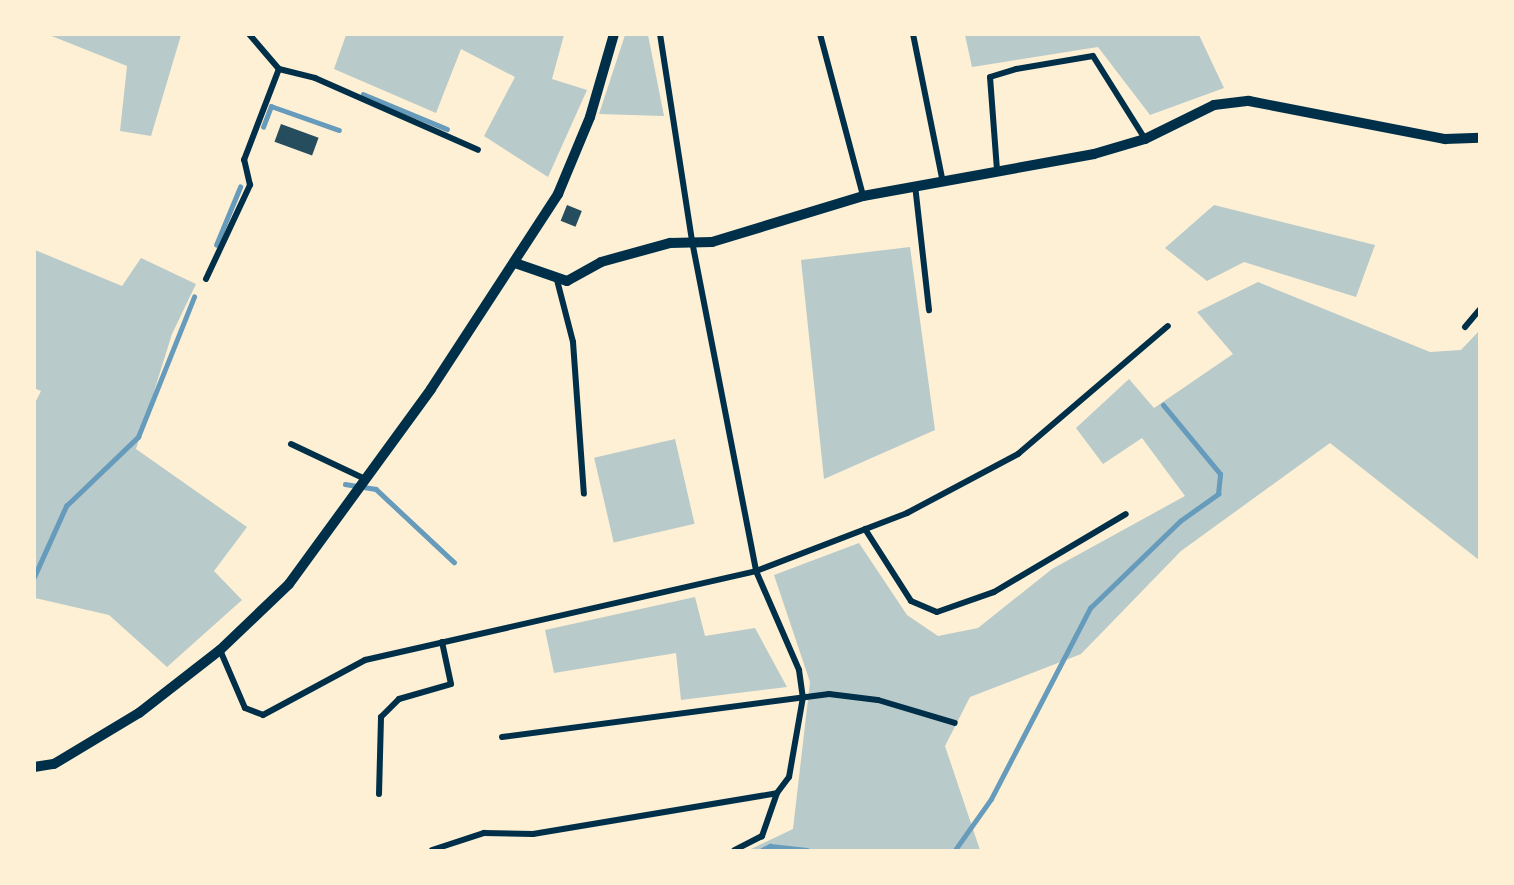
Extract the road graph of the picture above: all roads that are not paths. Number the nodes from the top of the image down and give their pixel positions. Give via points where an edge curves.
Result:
1 (249, 34) edge
2 (614, 34) edge
3 (660, 34) edge
4 (820, 34) edge
5 (913, 34) edge
6 (279, 69) junction
7 (1479, 138) edge
8 (1145, 139) junction
9 (478, 150) dead end
10 (997, 170) junction
11 (942, 178) junction
12 (915, 184) junction
13 (863, 196) junction
14 (692, 241) junction
15 (515, 263) junction
16 (206, 279) dead end
17 (557, 280) junction
18 (1479, 309) edge
19 (929, 310) dead end
20 (1168, 326) dead end
21 (1465, 327) dead end
22 (291, 444) dead end
23 (365, 479) junction
24 (584, 494) dead end
25 (1126, 514) dead end
26 (866, 529) junction
27 (756, 571) junction
28 (442, 642) junction
29 (220, 650) junction
30 (803, 697) junction
31 (955, 723) dead end
32 (502, 737) dead end
33 (34, 767) edge
34 (777, 793) junction
35 (379, 794) dead end
36 (432, 850) edge
37 (734, 850) edge

1 - 6 street
2 - 15 street via 590,117 558,194
3 - 14 street
4 - 13 street
5 - 11 street
6 - 9 street via 315,78
6 - 16 street via 244,160 250,185
7 - 8 street via 1444,139 1249,101 1214,105
8 - 10 street via 1094,154
8 - 10 street via 1093,56 1016,69 990,77
10 - 11 street
11 - 12 street
12 - 13 street
12 - 19 street
13 - 14 street via 712,242
14 - 17 street via 601,262
14 - 27 street
15 - 17 street
15 - 23 street
17 - 24 street via 573,342
18 - 21 street
20 - 26 street via 1018,454 908,513
22 - 23 street
23 - 29 street via 289,584
25 - 26 street via 994,592 937,612 911,601
26 - 27 street
27 - 28 street
27 - 30 street via 799,670
28 - 29 street via 365,660 263,715 245,708
28 - 35 street via 451,684 399,699 381,717
29 - 33 street via 139,713 54,764
30 - 31 street via 878,700
30 - 32 street
30 - 34 street via 789,777
34 - 36 street via 533,834 484,833
34 - 37 street via 762,836

